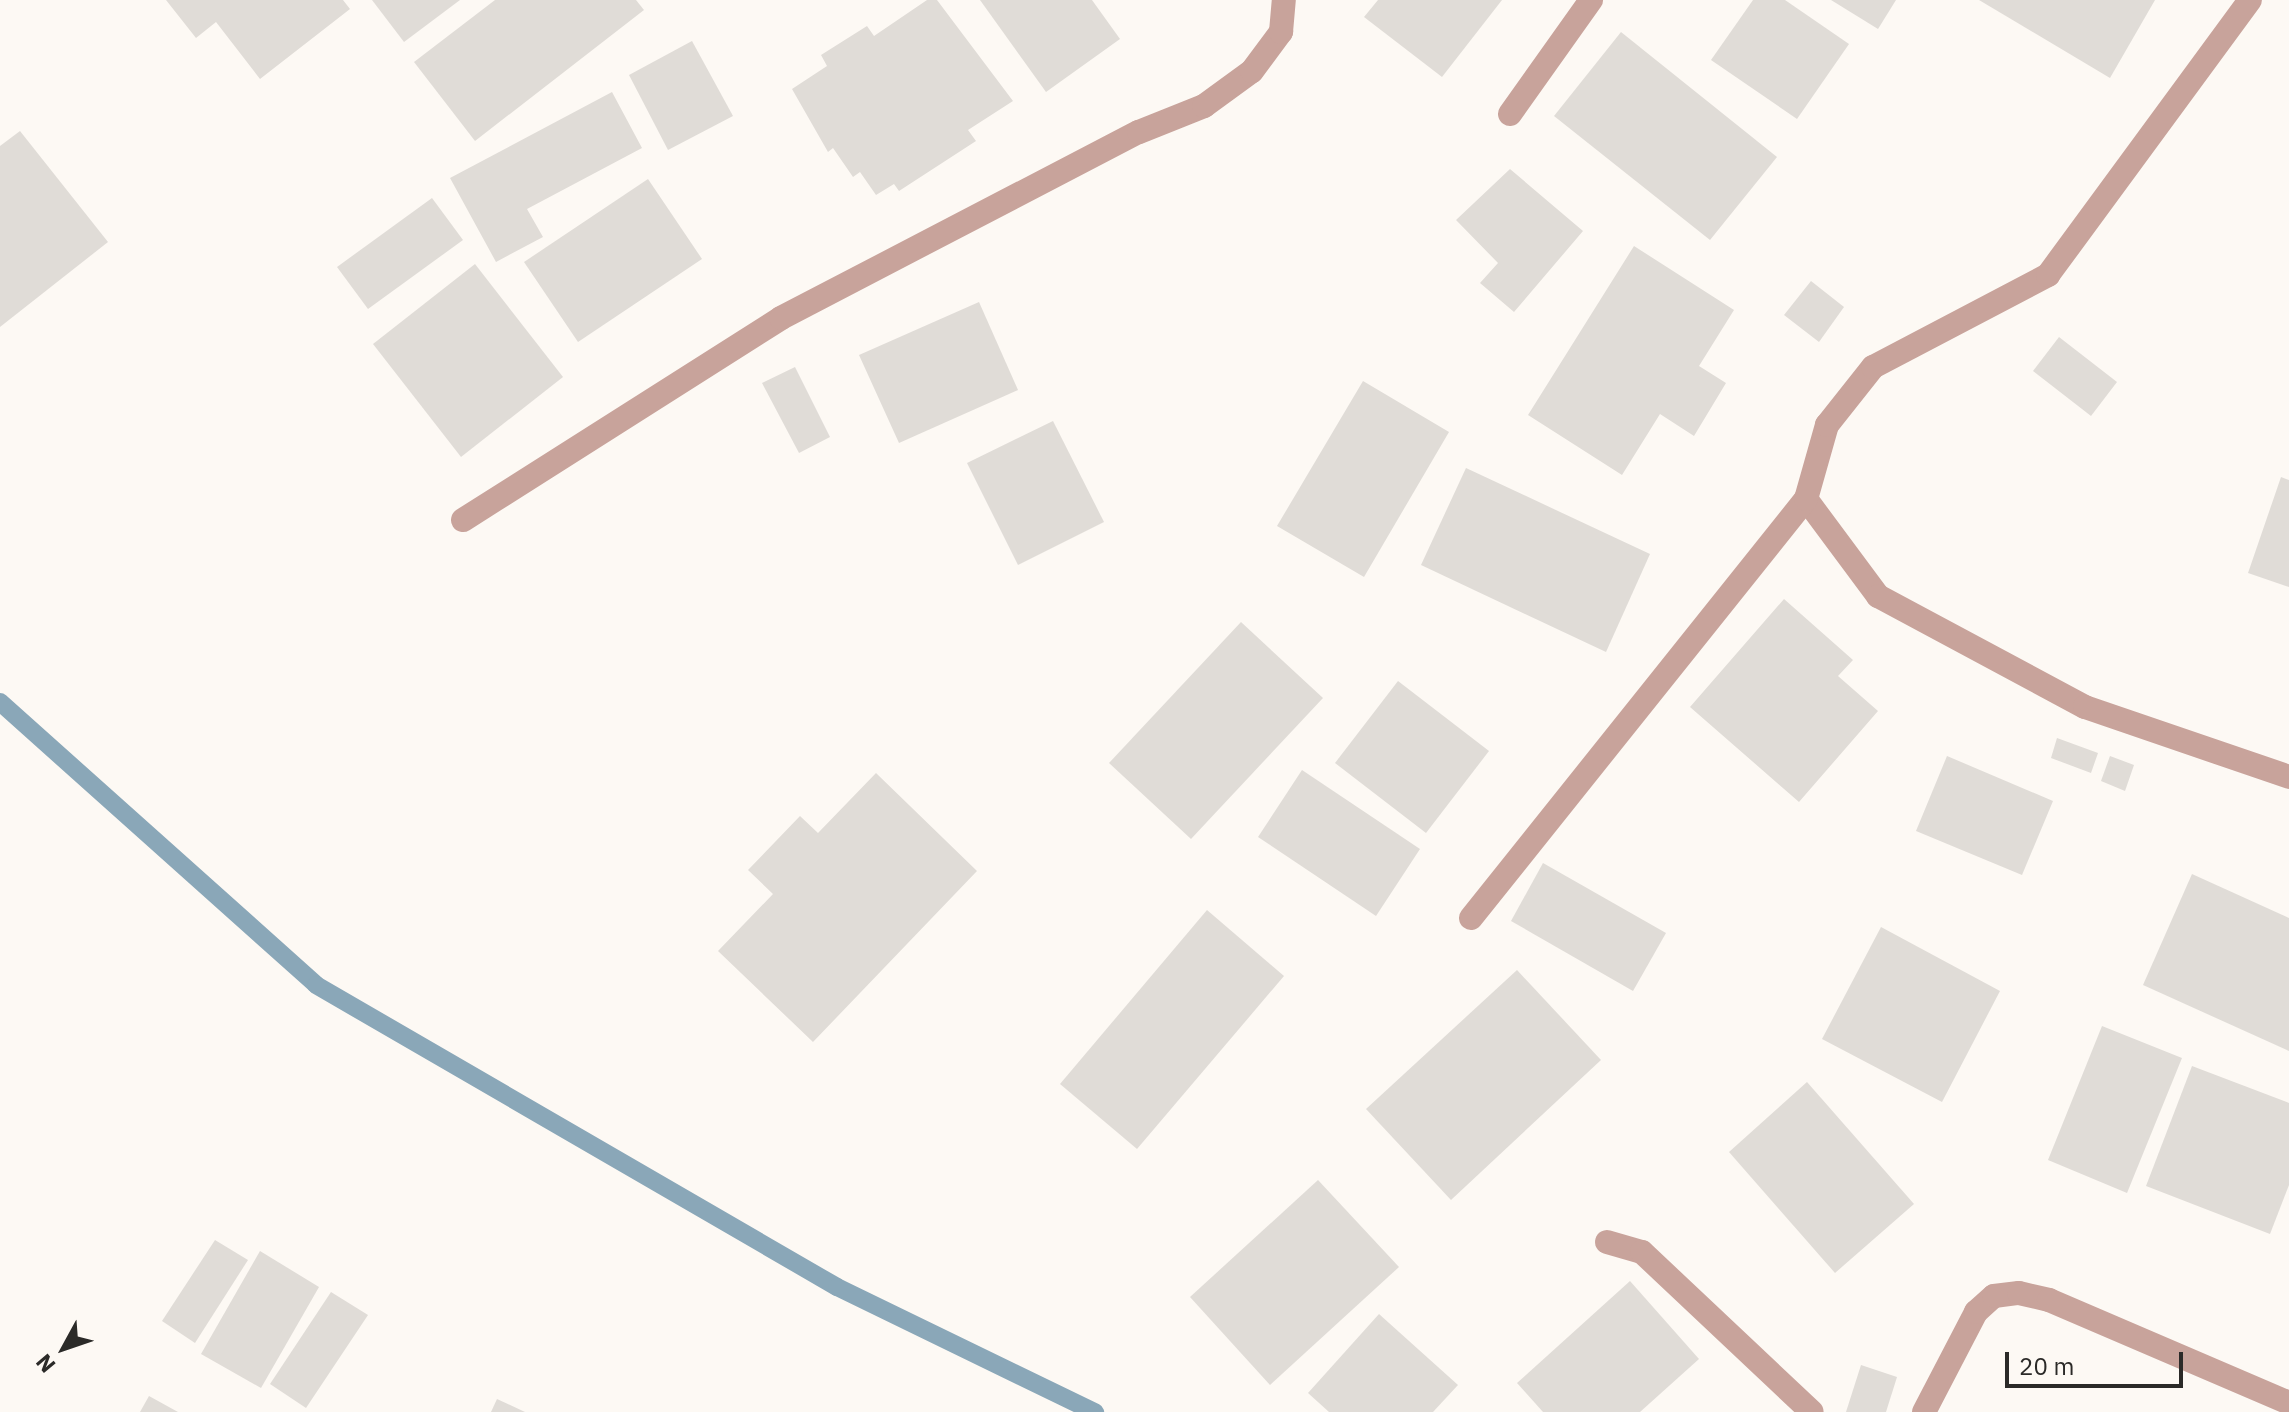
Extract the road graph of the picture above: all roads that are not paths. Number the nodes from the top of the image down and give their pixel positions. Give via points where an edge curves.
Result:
1 (1284, 0) edge
2 (1591, 0) edge
3 (2250, 0) edge
4 (1510, 114) dead end
5 (1806, 499) junction
6 (463, 520) dead end
7 (2289, 777) edge
8 (1471, 918) dead end
9 (1607, 1242) dead end
10 (2289, 1403) edge
11 (1812, 1412) edge
12 (1924, 1412) edge

1 - 6 street via 1281,32 1252,71 1204,106 1139,132 781,318
2 - 4 street
3 - 5 street via 2048,275 1873,367 1827,425
5 - 7 street via 1878,596 2085,707
5 - 8 street
9 - 11 street via 1642,1252
10 - 12 street via 2049,1300 2019,1293 1994,1296 1976,1312

